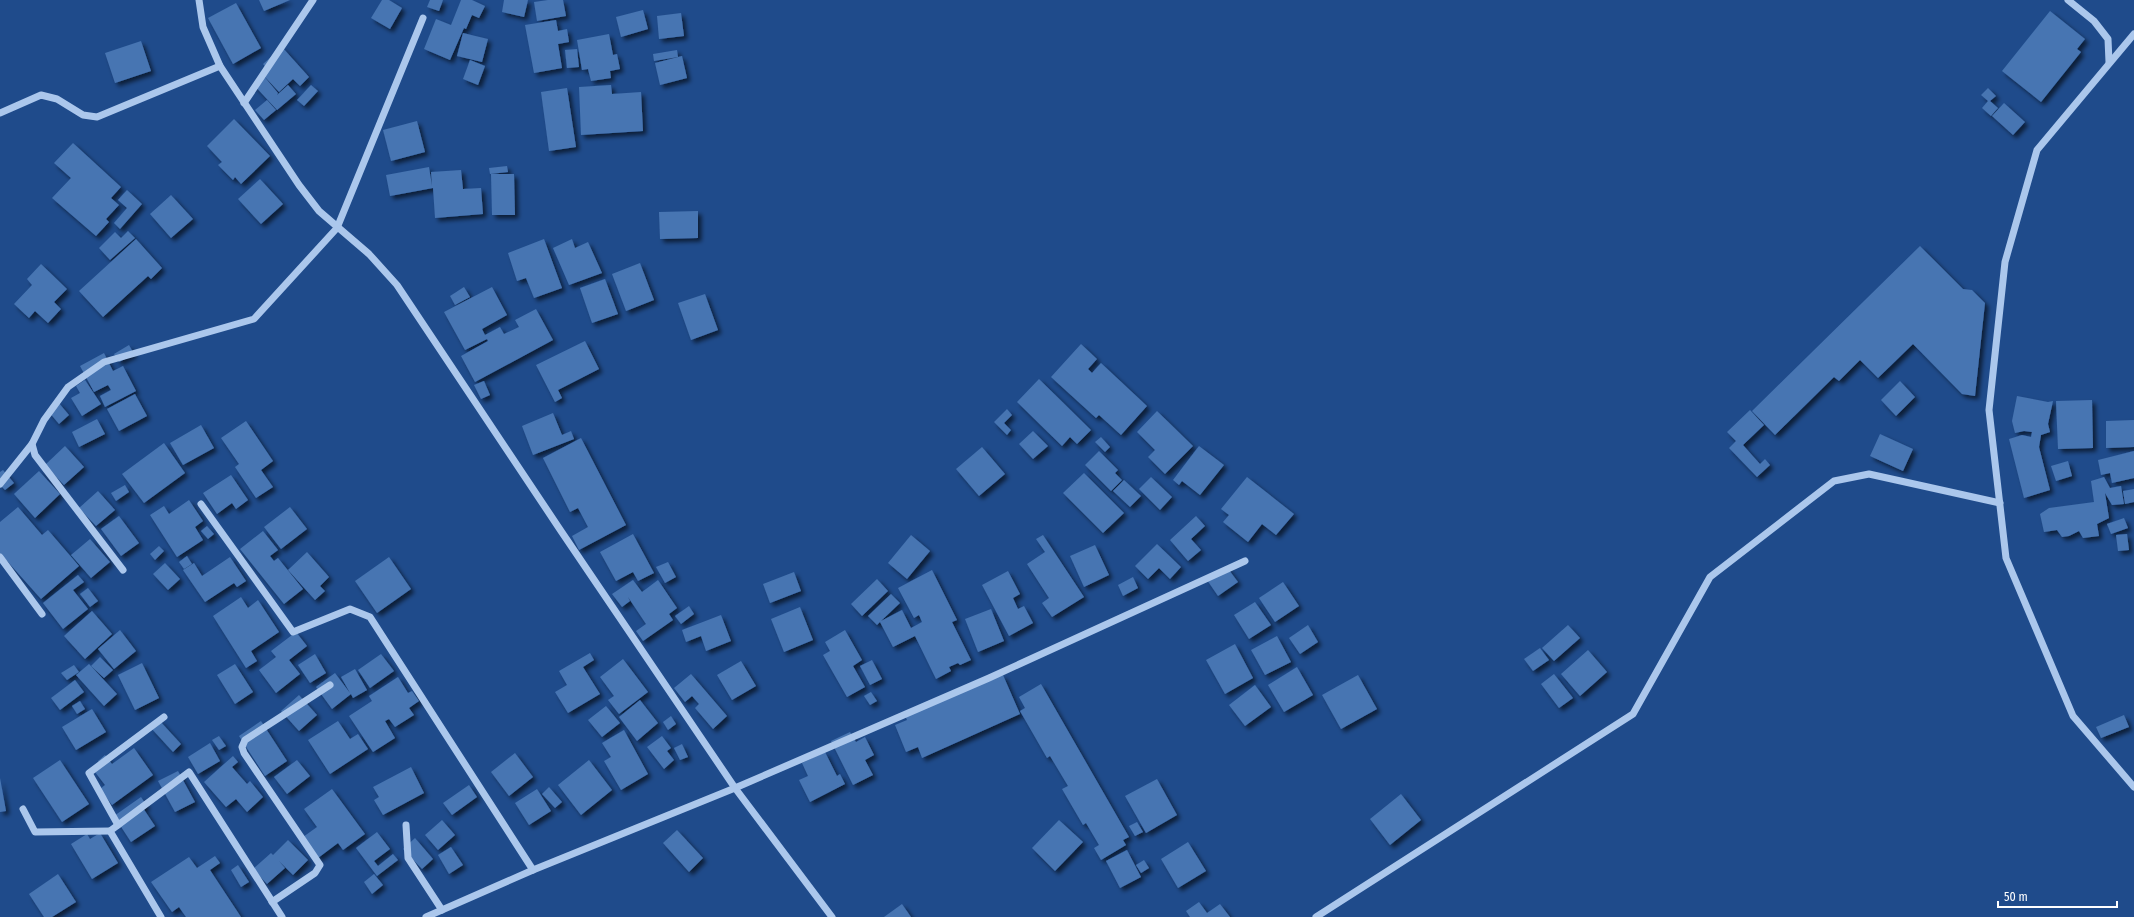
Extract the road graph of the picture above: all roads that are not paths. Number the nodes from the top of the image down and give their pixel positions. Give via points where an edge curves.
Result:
1 (199, 0) edge
2 (312, 0) edge
3 (2068, 0) edge
4 (423, 18) dead end
5 (2134, 34) edge
6 (2109, 62) junction
7 (220, 66) junction
8 (244, 103) junction
9 (0, 113) edge
10 (337, 228) junction
11 (32, 444) junction
12 (0, 484) edge
13 (2000, 503) junction
14 (201, 504) dead end
15 (0, 557) edge
16 (1245, 561) dead end
17 (123, 570) dead end
18 (42, 614) dead end
19 (330, 685) dead end
20 (164, 717) dead end
21 (2134, 787) edge
22 (735, 788) junction
23 (23, 809) dead end
24 (118, 825) junction
25 (406, 825) dead end
26 (110, 831) junction
27 (533, 870) junction
28 (272, 902) junction
29 (442, 910) junction
30 (161, 917) edge
31 (282, 917) edge
32 (426, 917) edge
33 (832, 917) edge
34 (1316, 917) edge

1 - 7 street via 203,27
2 - 8 street
3 - 6 street via 2094,21 2108,39
4 - 10 street
5 - 6 street
6 - 13 street via 2037,150 2005,262 1989,410
7 - 8 street
7 - 9 street via 97,117 83,115 57,99 41,95
8 - 10 street via 299,185 319,211
10 - 11 street via 254,319 104,362 68,387 44,420
10 - 22 street via 369,254 397,285
11 - 12 street
11 - 17 street via 35,455
13 - 21 street via 2006,558 2073,716
13 - 34 street via 1869,474 1834,480 1710,577 1633,714
14 - 27 street via 293,632 350,609 370,617
15 - 18 street
16 - 22 street via 989,678
19 - 28 street via 245,740 242,747 320,865 314,873
20 - 24 street via 89,773
22 - 27 street
22 - 33 street
23 - 26 street via 35,832
24 - 26 street
24 - 28 street via 189,772
25 - 29 street via 408,858
26 - 30 street
27 - 29 street
28 - 31 street
29 - 32 street

